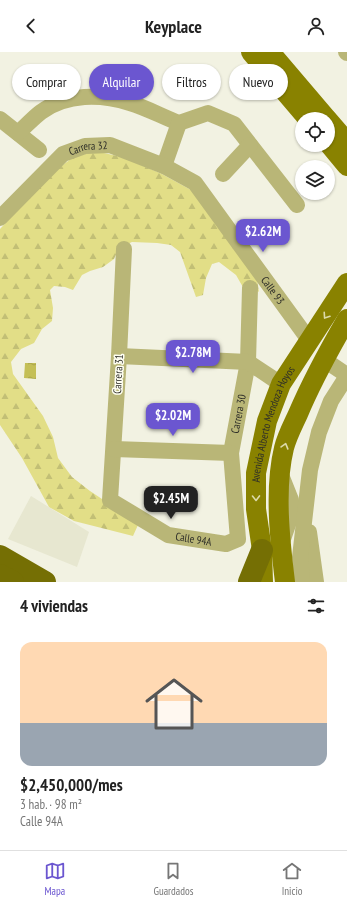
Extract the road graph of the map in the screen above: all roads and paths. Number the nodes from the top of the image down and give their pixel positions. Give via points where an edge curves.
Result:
1 (251, 52) edge
2 (270, 52) edge
3 (302, 112) edge
4 (320, 112) edge
5 (0, 119) edge
6 (179, 123) junction
7 (335, 129) edge
8 (18, 133) junction
9 (347, 142) edge
10 (250, 145) junction
11 (39, 150) dead end
12 (335, 151) edge
13 (164, 166) junction
14 (347, 166) edge
15 (223, 174) dead end
16 (195, 183) joint
17 (297, 205) dead end
18 (0, 218) edge
19 (124, 249) dead end
20 (347, 283) edge
21 (250, 288) dead end
22 (347, 319) edge
23 (347, 326) edge
24 (309, 340) junction
25 (119, 356) junction
26 (248, 362) junction
27 (332, 365) junction
28 (347, 375) edge
29 (281, 384) junction
30 (293, 424) junction
31 (114, 448) junction
32 (231, 453) junction
33 (110, 500) joint
34 (306, 508) junction
35 (238, 539) joint
36 (271, 549) junction
37 (0, 556) edge
38 (0, 575) edge
39 (17, 575) edge
40 (45, 582) edge
41 (55, 582) edge
42 (249, 582) edge
43 (263, 582) edge
44 (285, 582) edge
45 (302, 582) edge
46 (316, 582) edge

1 - 3 main road
2 - 4 main road
5 - 8 street
6 - 8 street via 131,103 82,97 59,102 42,112
6 - 10 street via 208,113 234,124
6 - 13 street
7 - 9 main road
8 - 11 street
10 - 15 street
10 - 17 street
12 - 14 main road
13 - 16 street, Carrera 32
13 - 18 street, Carrera 32 via 110,145 85,146 62,154
16 - 24 street, Calle 93
19 - 25 street, Carrera 31
20 -> 24 main road, Avenida Alberto Mendoza Hoyos
21 - 26 street, Carrera 30
22 - 30 main road, Avenida Alberto Mendoza Hoyos
23 - 27 street
24 - 29 main road, Avenida Alberto Mendoza Hoyos
25 - 26 street
25 - 31 street, Carrera 31
26 - 29 street
26 - 32 street, Carrera 30
27 - 28 street
27 - 30 street
28 - 34 street via 332,401 320,432 310,470
29 -> 36 main road, Avenida Alberto Mendoza Hoyos via 267,421 256,473 256,509
36 -> 30 main road, Avenida Alberto Mendoza Hoyos via 284,447
31 - 32 street
31 - 33 street, Carrera 31
32 - 35 street, Carrera 30
33 - 35 street, Calle 94A via 168,535 226,544
34 - 45 street via 300,557
34 - 46 street
36 - 42 highway
36 - 43 main road, Avenida Alberto Mendoza Hoyos
36 - 44 main road, Avenida Alberto Mendoza Hoyos
37 - 39 highway
38 - 39 highway
39 - 40 highway
39 - 41 highway

